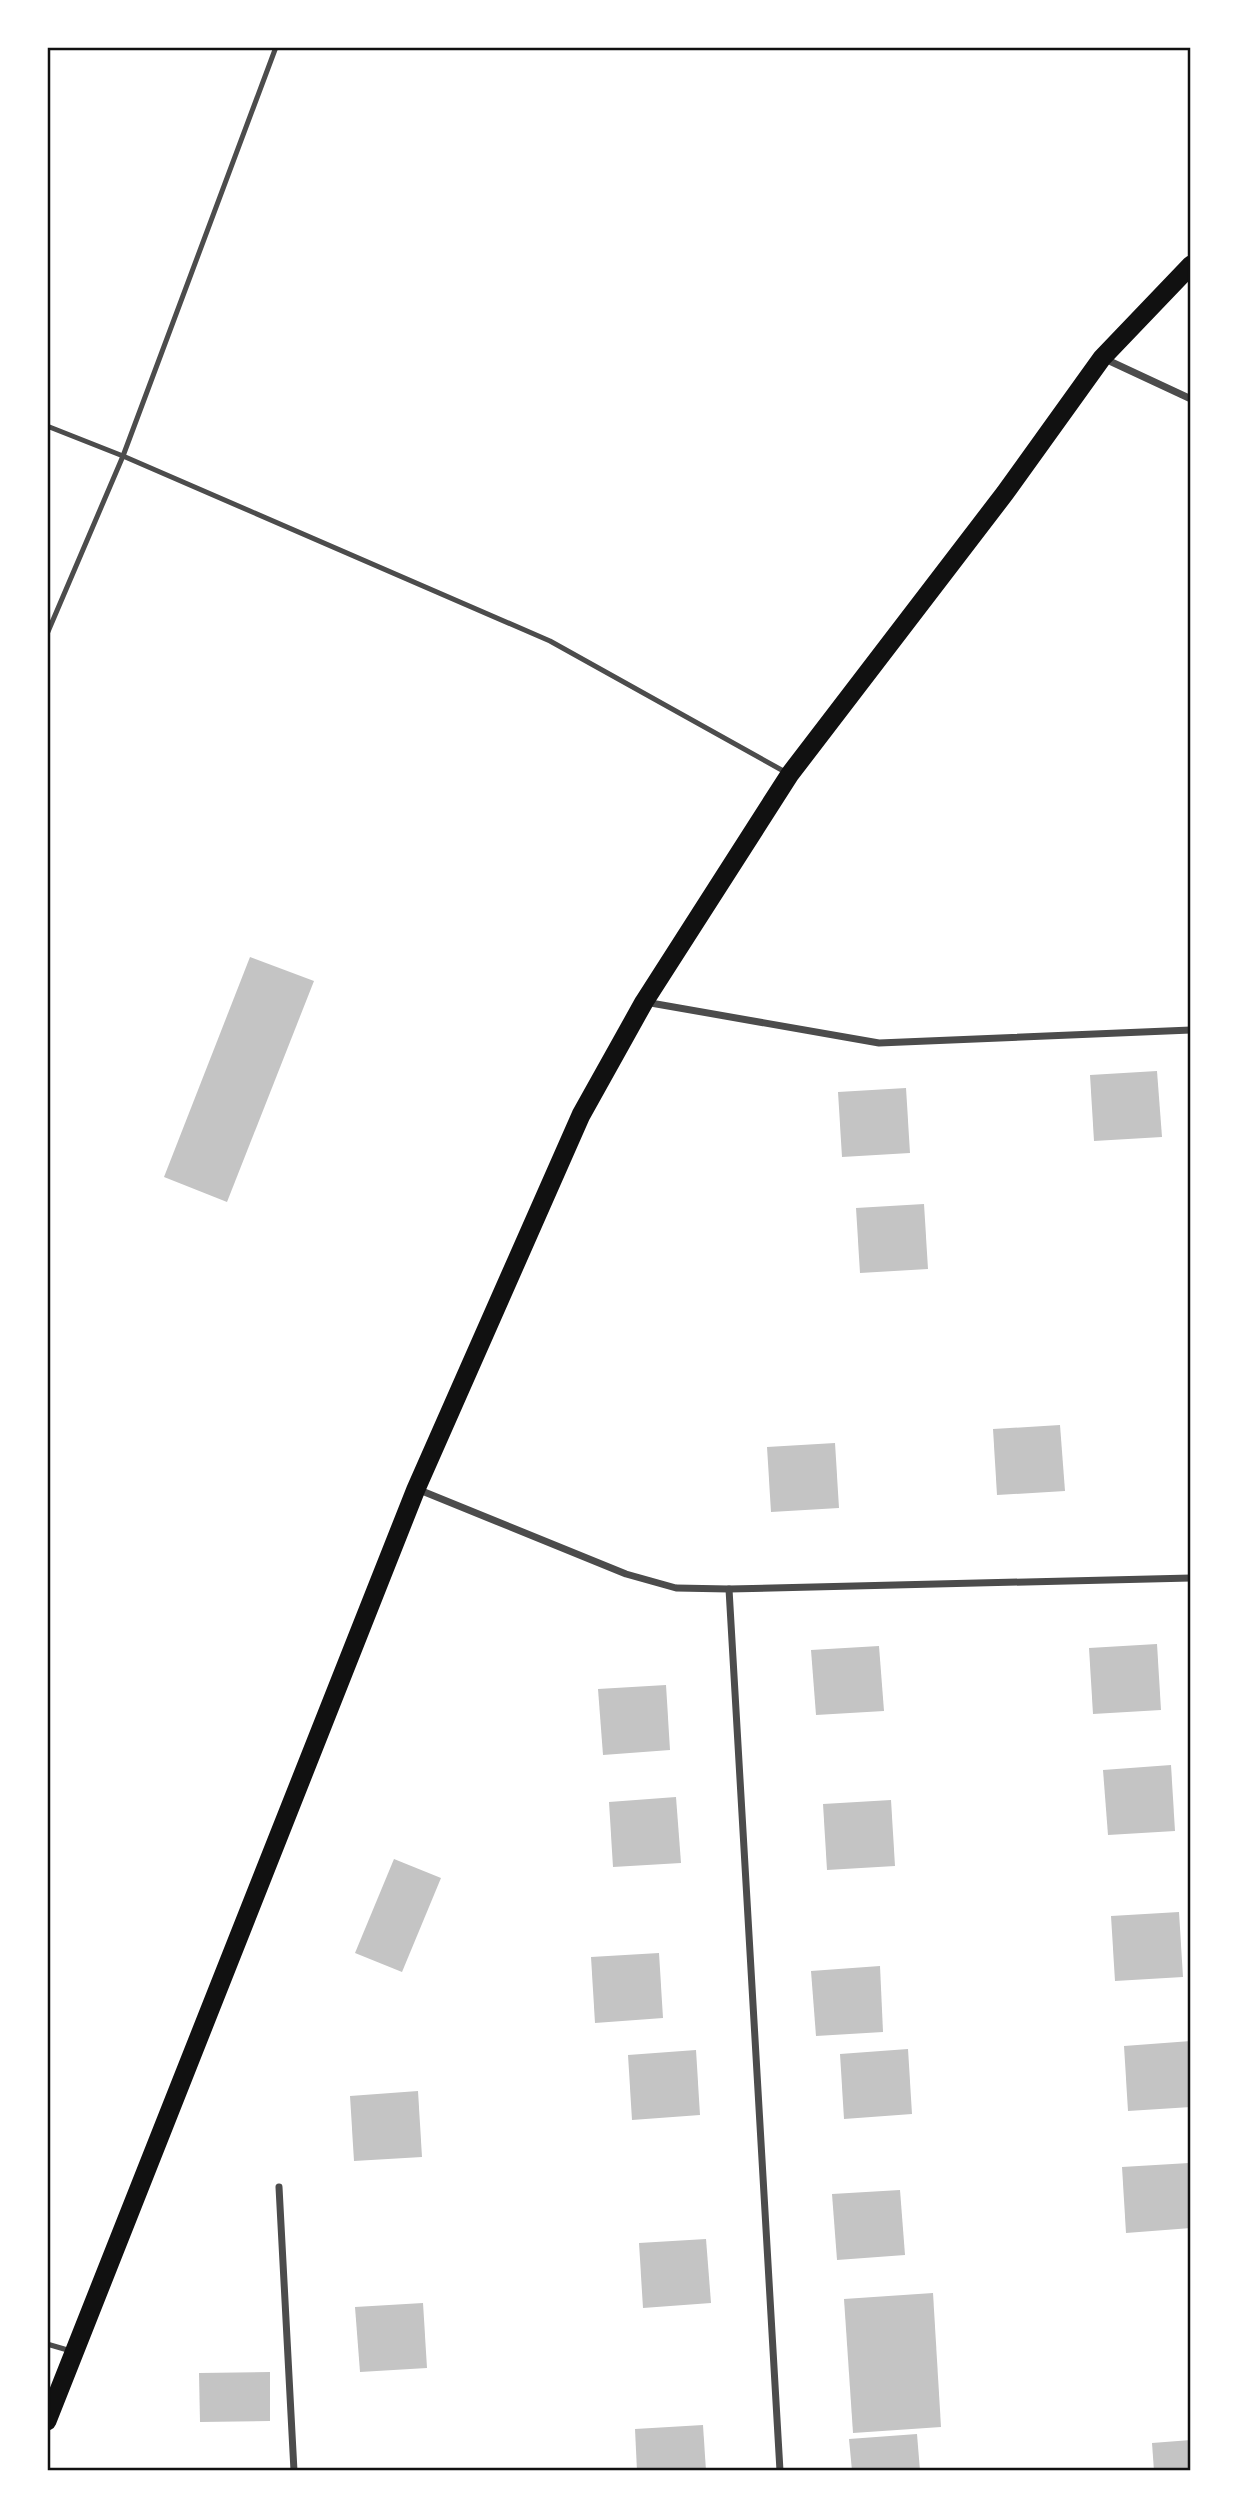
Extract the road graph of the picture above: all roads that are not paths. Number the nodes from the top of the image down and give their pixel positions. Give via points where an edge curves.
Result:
1 (276, 47) edge
2 (1191, 265) edge
3 (1102, 358) junction
4 (1191, 400) edge
5 (47, 426) edge
6 (123, 456) junction
7 (47, 634) edge
8 (790, 774) junction
9 (644, 1002) junction
10 (1191, 1030) edge
11 (416, 1489) junction
12 (1191, 1578) edge
13 (729, 1589) junction
14 (279, 2187) dead end
15 (47, 2344) edge
16 (74, 2353) junction
17 (47, 2421) edge
18 (294, 2471) edge
19 (780, 2471) edge

1 - 6 lane
2 - 3 highway
3 - 4 street
3 - 8 highway
5 - 6 lane
6 - 7 lane
6 - 8 lane via 550,641
8 - 9 highway
9 - 10 street via 879,1043
9 - 11 highway via 581,1115
11 - 13 street via 626,1574 676,1588
11 - 16 highway
12 - 13 street
13 - 19 street
14 - 18 street
15 - 16 lane
16 - 17 highway

